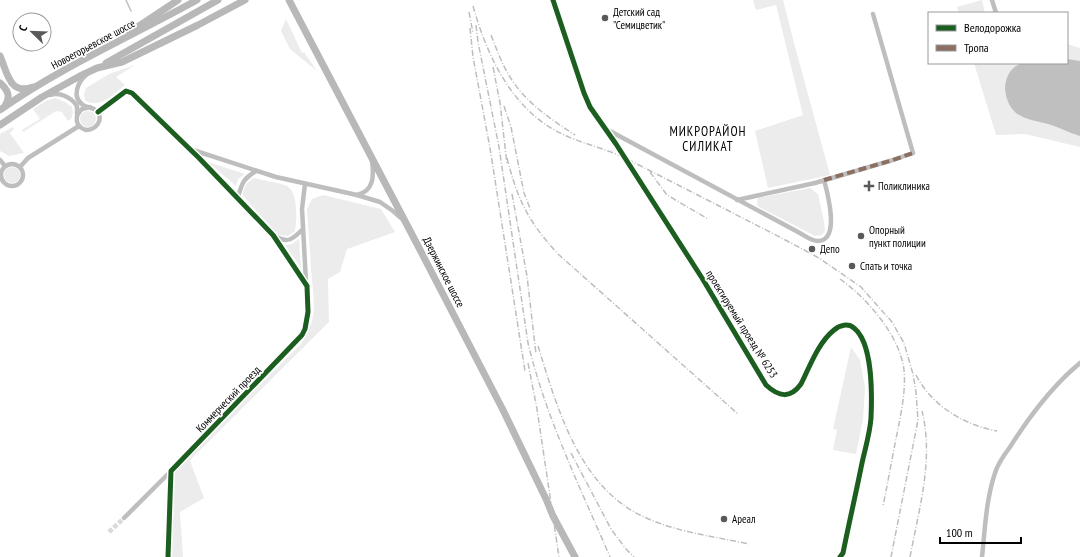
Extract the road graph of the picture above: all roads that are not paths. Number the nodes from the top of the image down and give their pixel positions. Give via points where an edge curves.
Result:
1 (178, 0) edge
2 (197, 0) edge
3 (218, 0) edge
4 (245, 0) edge
5 (289, 0) edge
6 (553, 0) edge
7 (992, 0) edge
8 (996, 12) edge
9 (873, 14) dead end
10 (86, 59) junction
11 (1, 62) edge
12 (94, 69) junction
13 (0, 83) edge
14 (42, 84) junction
15 (42, 97) junction
16 (90, 107) junction
17 (2, 108) edge
18 (98, 112) junction
19 (77, 115) junction
20 (0, 125) edge
21 (79, 126) junction
22 (606, 129) junction
23 (191, 150) junction
24 (371, 156) junction
25 (0, 160) edge
26 (5, 166) junction
27 (20, 167) junction
28 (256, 172) junction
29 (824, 180) junction
30 (2, 184) edge
31 (305, 184) junction
32 (357, 195) junction
33 (238, 197) junction
34 (737, 200) junction
35 (408, 227) junction
36 (303, 229) junction
37 (273, 235) junction
38 (306, 284) junction
39 (1080, 363) edge
40 (171, 471) junction
41 (124, 518) tunnel mouth
42 (168, 557) edge
43 (575, 557) edge
44 (840, 557) edge
45 (982, 557) edge

1 - 10 main road
2 - 10 main road, Новоегорьевское шоссе
3 - 12 main road, Новоегорьевское шоссе
4 - 12 main road via 122,62
5 - 24 main road, Дзержинское шоссе
6 - 22 main road via 584,93 590,107
7 - 8 street
9 - 29 street via 913,153
10 - 14 main road, Новоегорьевское шоссе
11 - 14 main road via 14,86 29,88
12 - 15 main road, Новоегорьевское шоссе
12 - 16 street via 81,81 77,90 80,102
13 - 17 main road via 9,94
14 - 17 main road, Новоегорьевское шоссе
15 - 19 street via 57,93 67,96 77,106
15 - 20 main road, Новоегорьевское шоссе
16 - 18 street
16 - 19 street via 82,109
18 - 21 street via 100,119 94,129 86,130
18 - 23 street, Коммерческий проезд via 126,90 129,91
19 - 21 street
21 - 27 street via 28,158
22 - 34 street
22 - 44 main road, проектируемый проезд № 6253 via 702,278 760,376 772,390 784,395 791,394 797,389 820,346 838,327 852,326 860,336 867,353 872,392 871,420 843,553
23 - 28 street
23 - 33 street, Коммерческий проезд
24 - 32 street via 372,182 367,191
24 - 35 main road, Дзержинское шоссе
25 - 26 street
26 - 27 street via 13,164
26 - 30 street via 1,174
27 - 30 street via 23,174 21,182 14,186
28 - 31 street
28 - 33 street via 243,181
29 - 34 street
29 - 34 street via 832,215 827,236 819,241
31 - 32 street
31 - 36 street
32 - 35 street via 380,202 393,210
33 - 37 street, Коммерческий проезд
35 - 43 main road, Дзержинское шоссе via 503,410
36 - 37 street via 289,240
36 - 38 street
37 - 38 street, Коммерческий проезд
38 - 40 street, Коммерческий проезд via 308,312 302,335
39 - 45 street via 1042,402 1015,438 995,471 990,490
40 - 41 street, Коммерческий проезд
40 - 42 street

